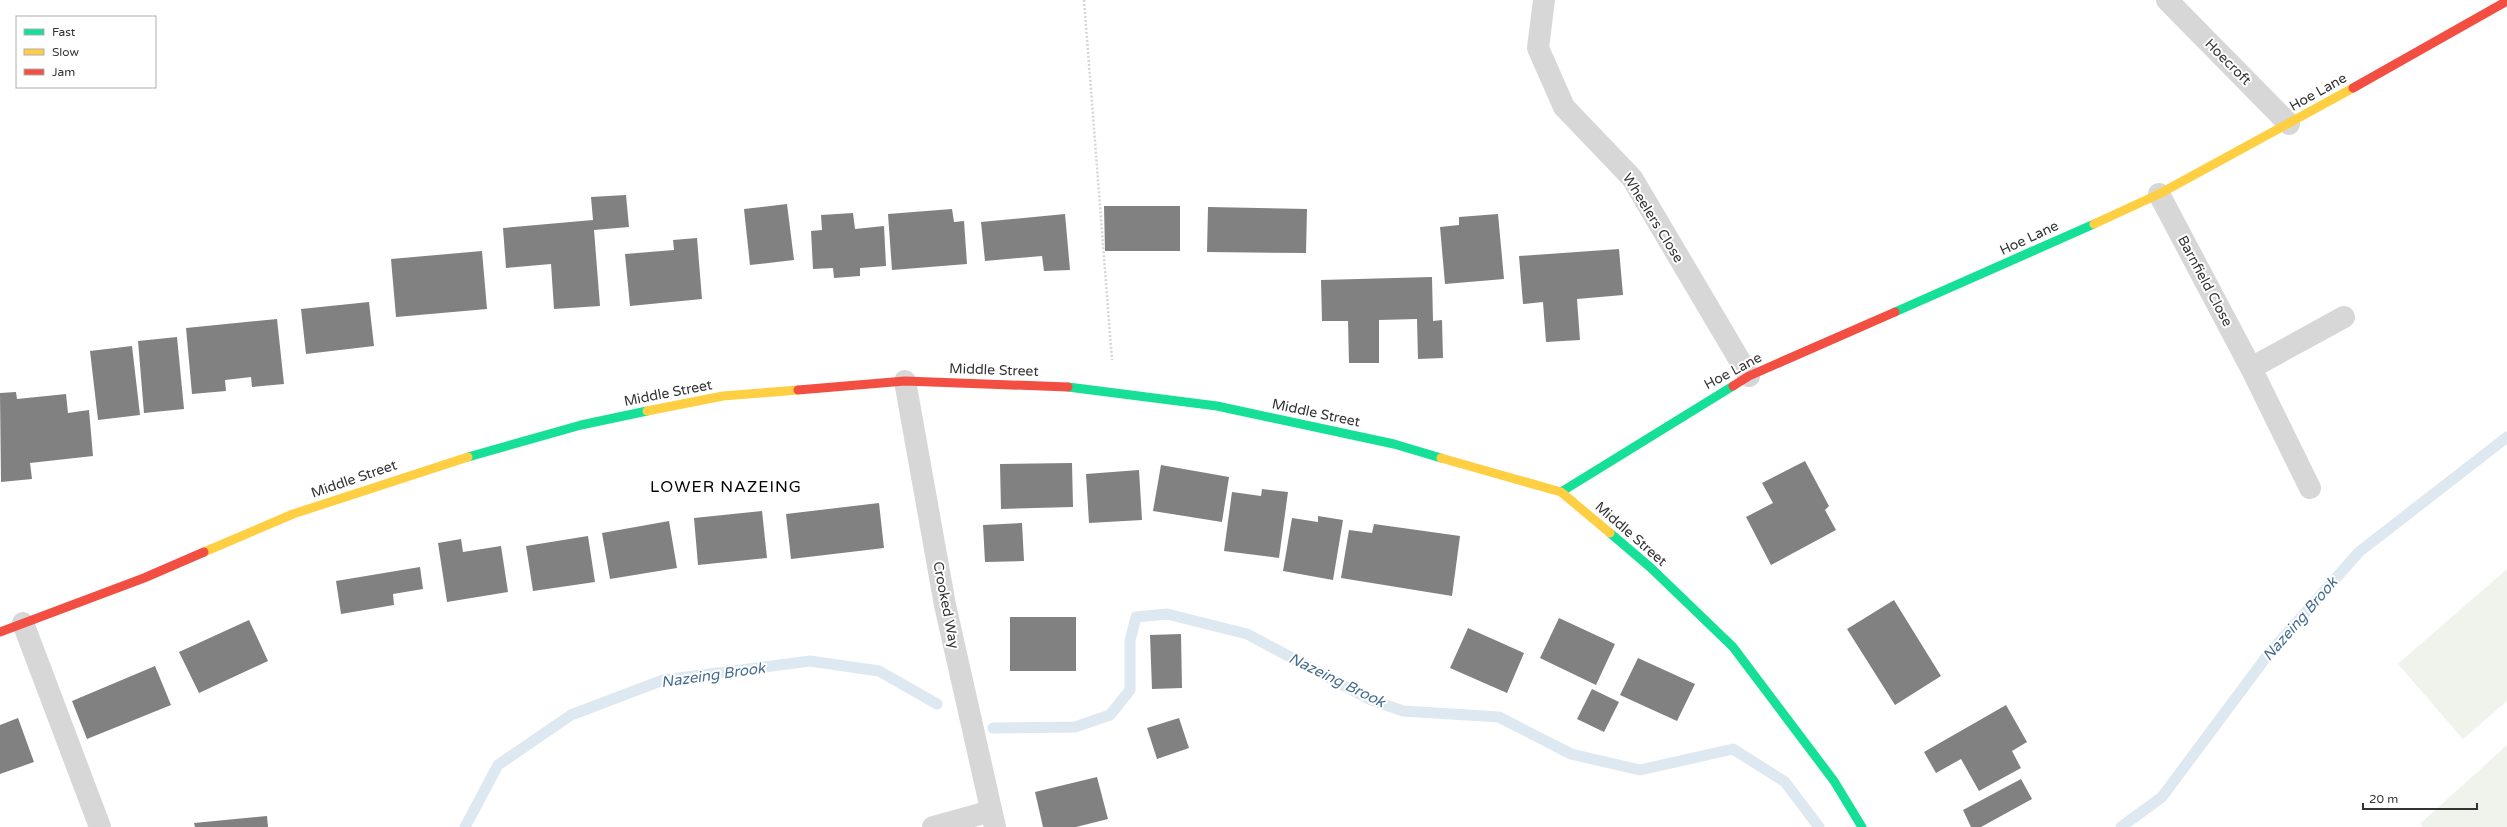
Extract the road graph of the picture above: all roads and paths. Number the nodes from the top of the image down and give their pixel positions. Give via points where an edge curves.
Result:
1 (1084, 0) edge
2 (1544, 0) edge
3 (2167, 0) edge
4 (2507, 1) edge
5 (2289, 124) junction
6 (2159, 194) junction
7 (2344, 317) dead end
8 (2251, 368) junction
9 (1749, 376) junction
10 (905, 381) junction
11 (1115, 391) junction
12 (2310, 488) dead end
13 (1561, 492) junction
14 (23, 623) junction
15 (0, 632) edge
16 (993, 819) edge
17 (100, 827) edge
18 (933, 827) edge
19 (1862, 827) edge

1 - 11 path
2 - 9 street, Wheelers Close via 1538,48 1564,107 1632,178
3 - 5 street, Hoecroft
4 - 5 street, Hoe Lane
5 - 6 street, Hoe Lane
6 - 8 street, Barnfield Close
6 - 9 street, Hoe Lane
7 - 8 street
8 - 12 street, Barnfield Close
9 - 13 street, Hoe Lane
10 - 11 street, Middle Street via 1081,387
10 - 14 street, Middle Street via 722,396 581,425 437,466 293,514 144,578
10 - 16 street, Crooked Way via 945,605
11 - 13 street, Middle Street via 1217,406 1394,444
13 - 19 street, Middle Street via 1651,568 1733,647 1834,781
14 - 15 street, Middle Street
14 - 17 street
16 - 18 street

